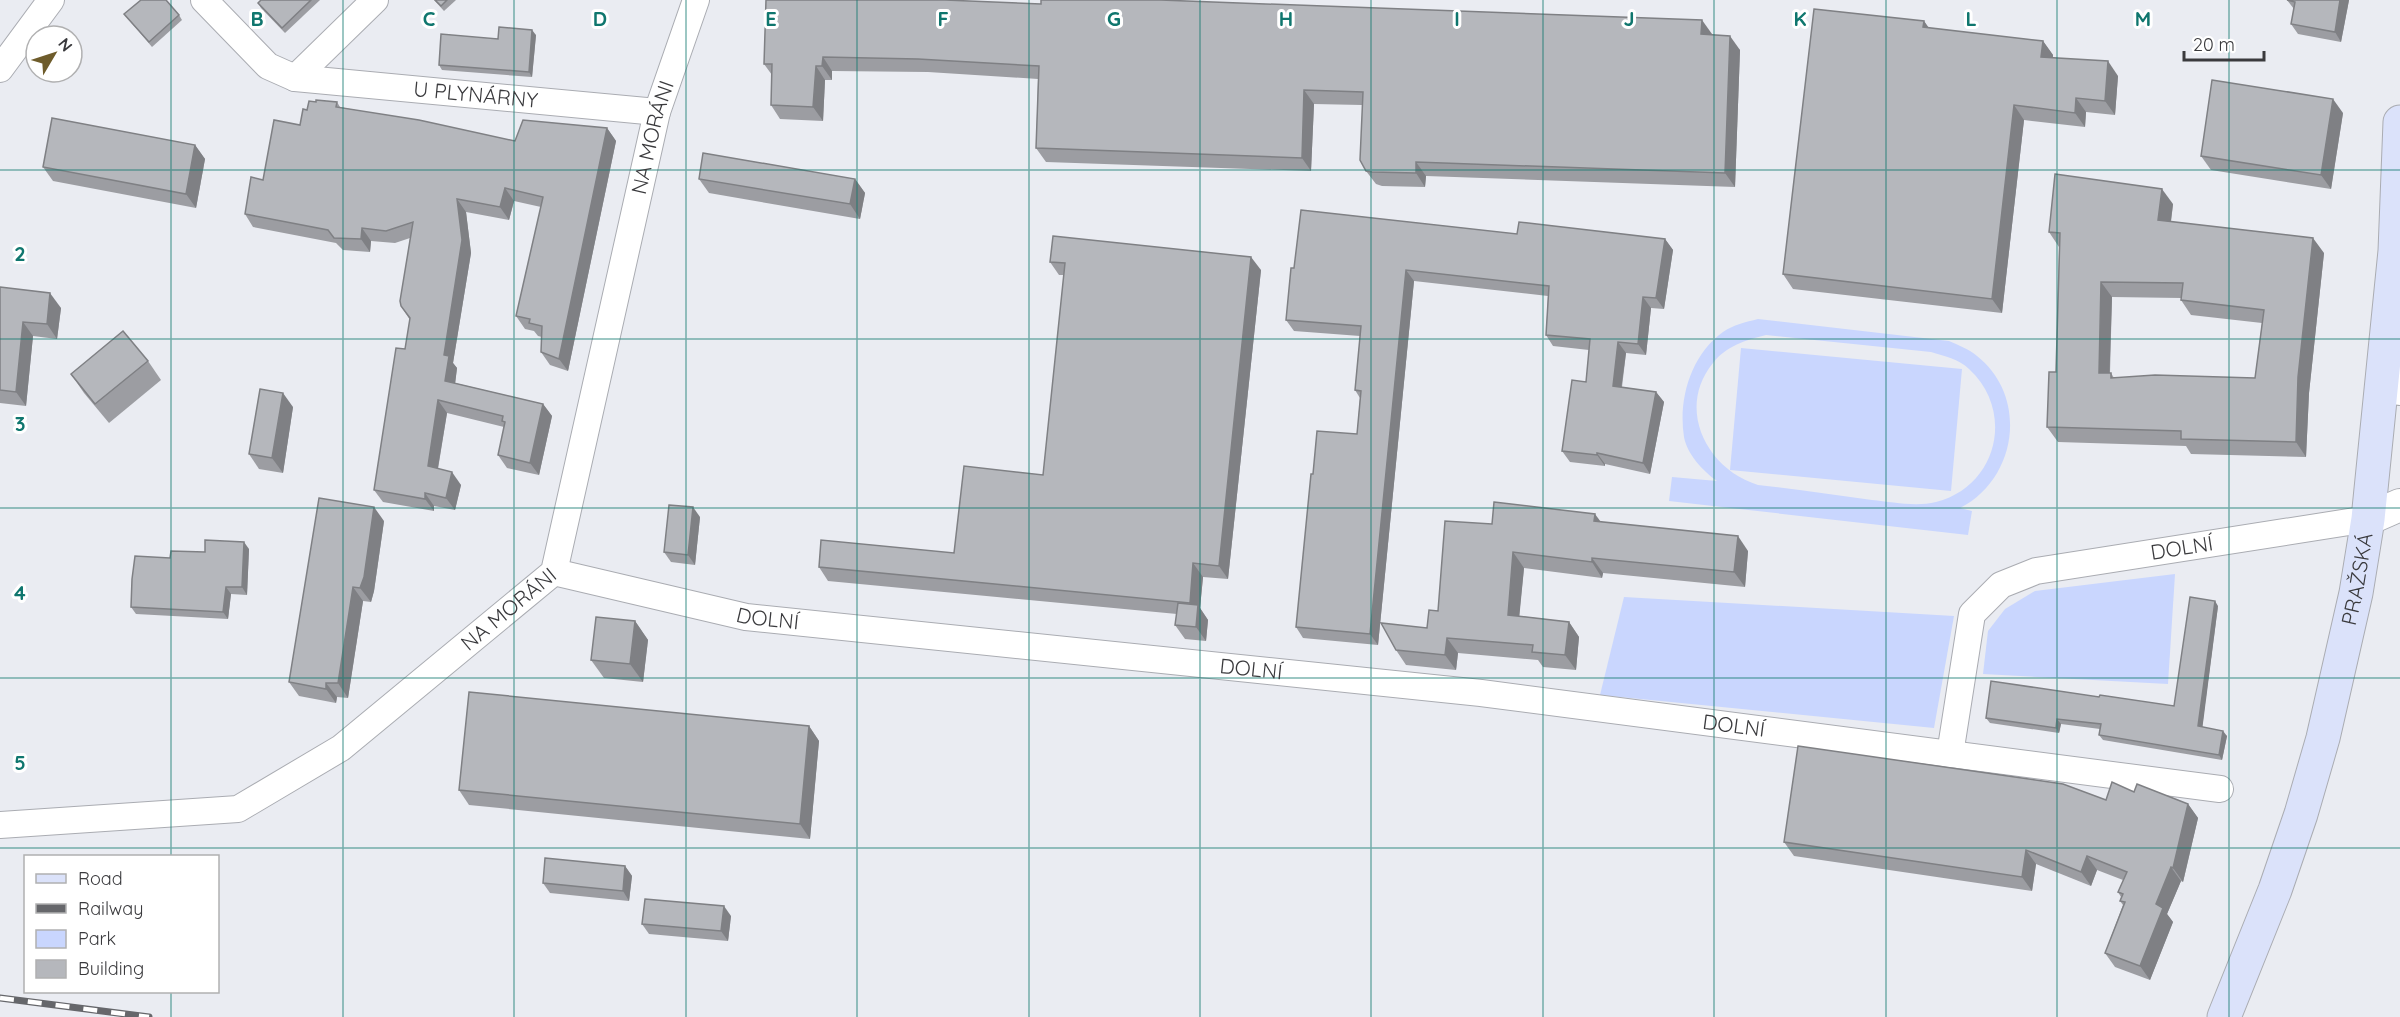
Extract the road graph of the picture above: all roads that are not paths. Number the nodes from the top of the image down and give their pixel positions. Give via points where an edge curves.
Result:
1 (51, 0) edge
2 (204, 0) edge
3 (375, 0) edge
4 (696, 0) edge
5 (0, 69) edge
6 (295, 78) junction
7 (657, 112) junction
8 (2400, 122) edge
9 (2386, 340) junction
10 (2400, 389) edge
11 (2400, 505) edge
12 (2368, 519) junction
13 (554, 572) junction
14 (1950, 754) junction
15 (2220, 789) dead end
16 (0, 825) edge
17 (2224, 1017) edge

1 - 5 street
2 - 6 street, U PLYNÁRNY via 268,66
3 - 6 street
4 - 7 street, NA MORÁNI
6 - 7 street, U PLYNÁRNY
7 - 13 street, NA MORÁNI
8 - 9 main road, PRAŽSKÁ via 2395,251
9 - 10 street
9 - 12 main road, PRAŽSKÁ
11 - 12 street
12 - 14 street, DOLNÍ via 2036,571 2001,585 1972,614
12 - 17 main road, PRAŽSKÁ via 2343,655 2320,748 2275,890
13 - 14 street, DOLNÍ via 746,617 1481,693
13 - 16 street, NA MORÁNI via 341,748 238,808
14 - 15 street, DOLNÍ

